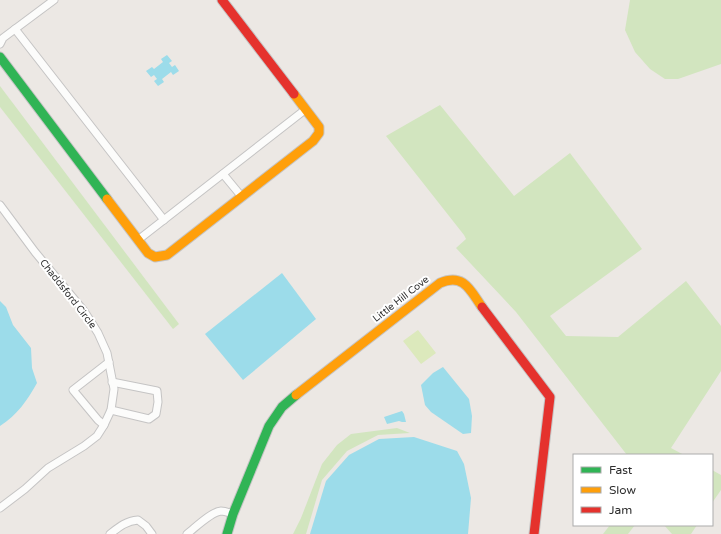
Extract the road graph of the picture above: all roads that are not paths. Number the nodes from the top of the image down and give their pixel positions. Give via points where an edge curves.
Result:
1 (54, 0) edge
2 (222, 0) edge
3 (15, 29) junction
4 (0, 44) edge
5 (0, 57) edge
6 (306, 109) junction
7 (223, 174) junction
8 (242, 197) junction
9 (0, 206) edge
10 (164, 220) junction
11 (138, 240) junction
12 (109, 362) junction
13 (112, 382) junction
14 (111, 410) junction
15 (104, 425) junction
16 (0, 508) edge
17 (233, 514) junction
18 (110, 534) edge
19 (152, 534) edge
20 (188, 534) edge
21 (227, 534) edge
22 (534, 534) edge

1 - 3 street
2 - 6 street
3 - 4 street via 3,38
3 - 10 street
5 - 11 street
6 - 7 street
6 - 8 street via 319,126 319,133 313,141
7 - 8 street
7 - 10 street
8 - 11 street via 167,255 155,257 148,253
9 - 12 street, Chaddsford Circle via 84,311 100,337
10 - 11 street
12 - 13 street, Chaddsford Circle
12 - 15 street via 73,390
13 - 14 street, Chaddsford Circle via 114,389
13 - 14 street via 157,391 158,402 156,414 149,419
14 - 15 street, Chaddsford Circle
15 - 16 street, Chaddsford Circle via 92,440 48,468
17 - 20 street via 220,511 212,514
17 - 21 street, Little Hill Cove
17 - 22 street, Little Hill Cove via 269,426 282,407 440,283 456,279 471,291 550,397
18 - 19 street via 123,524 138,520

